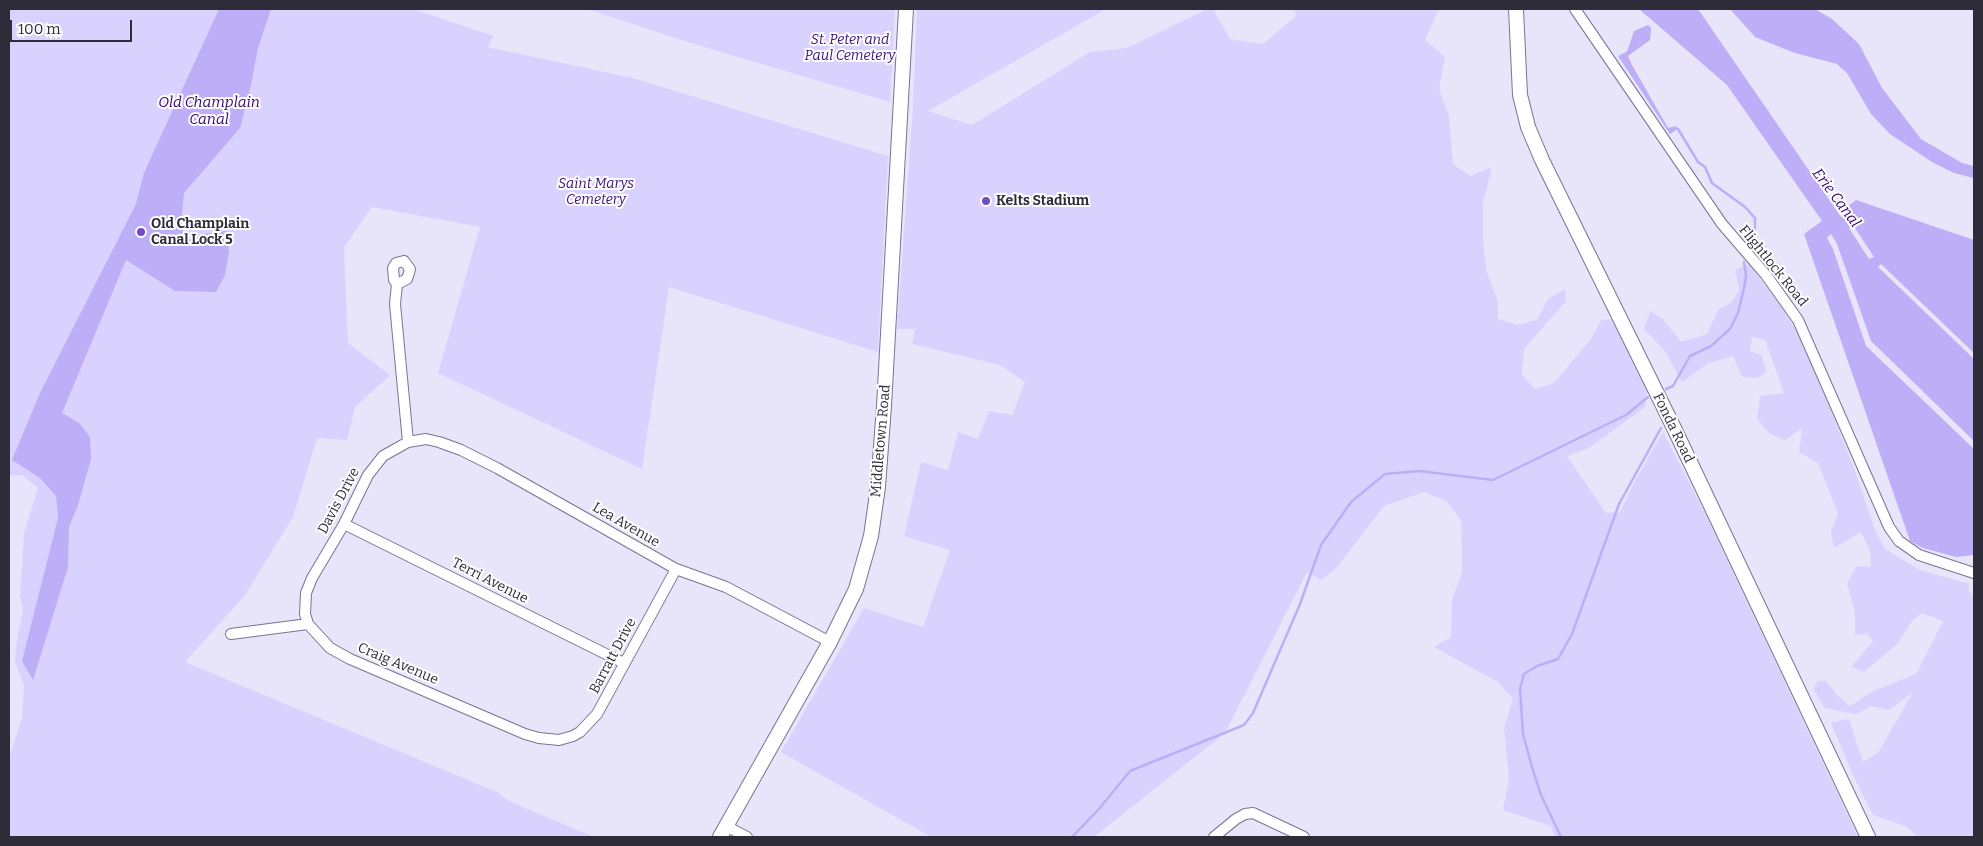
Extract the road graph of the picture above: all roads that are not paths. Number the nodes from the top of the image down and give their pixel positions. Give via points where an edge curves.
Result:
1 (906, 9) edge
2 (1516, 9) edge
3 (1575, 9) edge
4 (397, 284) dead end
5 (408, 442) junction
6 (344, 524) junction
7 (676, 569) junction
8 (1974, 573) edge
9 (308, 624) junction
10 (231, 634) dead end
11 (830, 642) junction
12 (624, 663) junction
13 (559, 740) joint
14 (723, 832) edge
15 (747, 837) edge
16 (1214, 837) edge
17 (1304, 837) edge
18 (1868, 837) edge

1 - 11 street, Middletown Road via 878,487 864,566
2 - 18 street, Fonda Road via 1520,95 1528,127 1542,160 1674,428
3 - 8 street, Flightlock Road via 1722,224 1766,275 1798,320 1894,534 1919,555
4 - 5 street via 394,304
5 - 6 street, Davis Drive via 383,456 368,475
5 - 7 street, Lea Avenue via 426,439 460,450
6 - 9 street, Davis Drive via 306,594
6 - 12 street, Terri Avenue
7 - 11 street, Lea Avenue via 726,587
7 - 12 street, Barratt Drive
9 - 10 street
9 - 13 street, Craig Avenue via 330,648 350,659 525,734
11 - 14 street, Middletown Road
12 - 13 street, Barratt Drive via 597,714 580,732
14 - 15 street
16 - 17 street via 1245,814 1253,813

